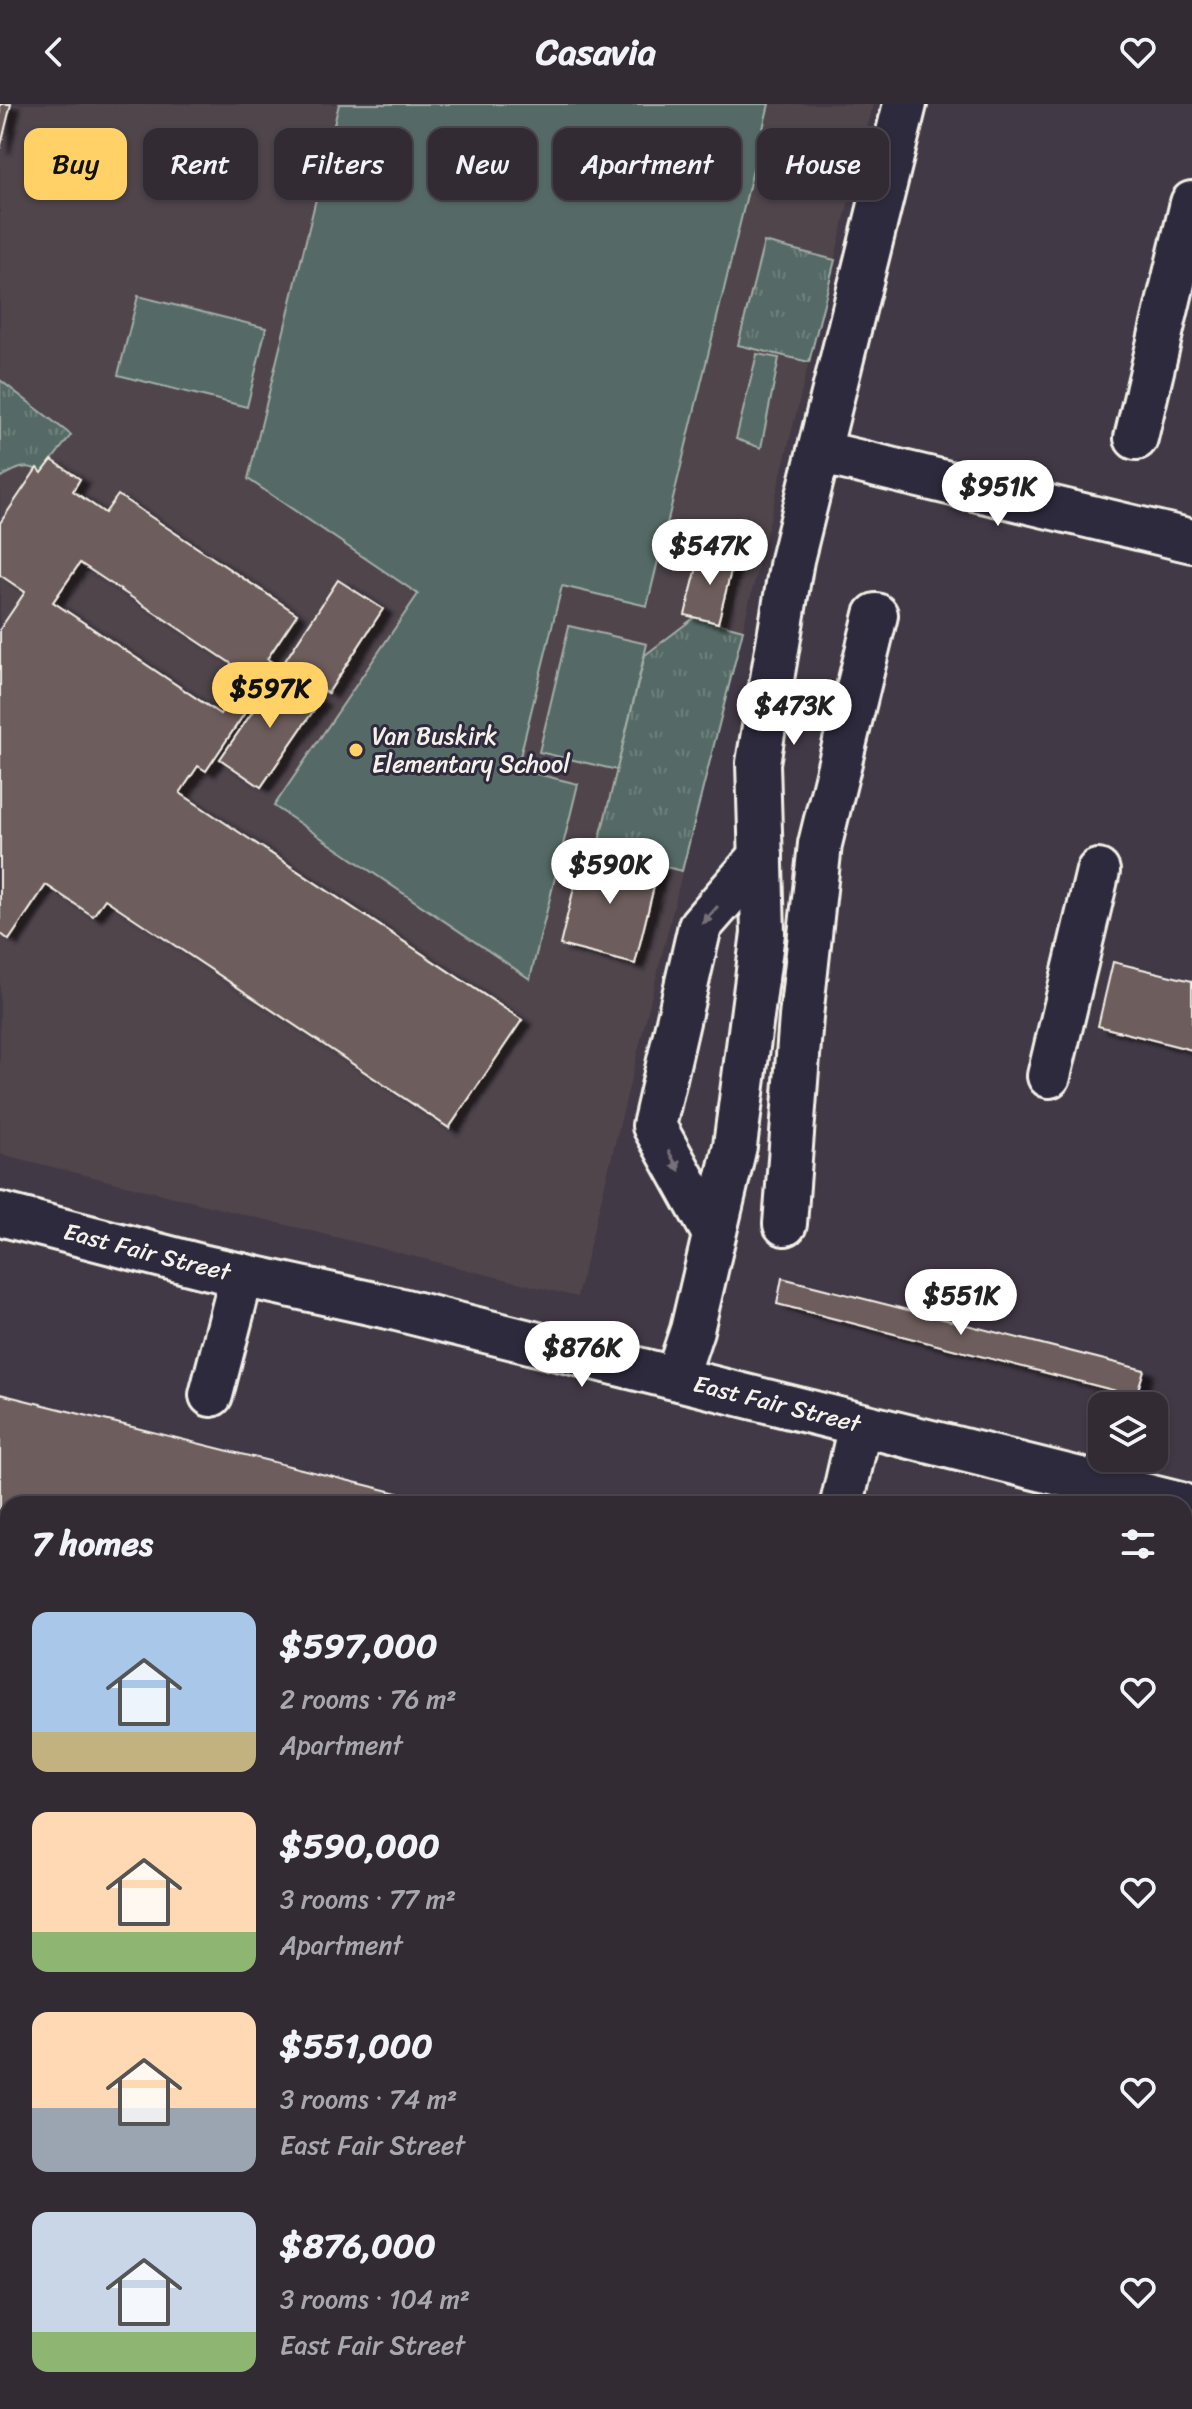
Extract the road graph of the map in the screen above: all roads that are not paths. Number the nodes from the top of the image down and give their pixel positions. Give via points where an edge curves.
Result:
1 (905, 104) edge
2 (1192, 203) edge
3 (1136, 438) dead end
4 (819, 452) junction
5 (1192, 541) edge
6 (876, 615) dead end
7 (761, 856) junction
8 (1098, 871) dead end
9 (1049, 1076) dead end
10 (0, 1214) edge
11 (785, 1224) dead end
12 (714, 1234) junction
13 (242, 1275) junction
14 (676, 1378) junction
15 (211, 1395) dead end
16 (860, 1425) junction
17 (844, 1496) edge
18 (1149, 1496) edge

1 - 4 street
2 - 3 street
4 - 5 street
4 - 7 street via 792,560 758,763
6 - 11 street via 820,844
7 - 12 street via 763,933 735,1146
7 -> 12 street via 700,926 654,1126
8 - 9 street
10 - 13 street, East Fair Street
12 - 14 street
13 - 14 street, East Fair Street
13 - 15 street
14 - 16 street, East Fair Street
16 - 17 street
16 - 18 street, East Fair Street

